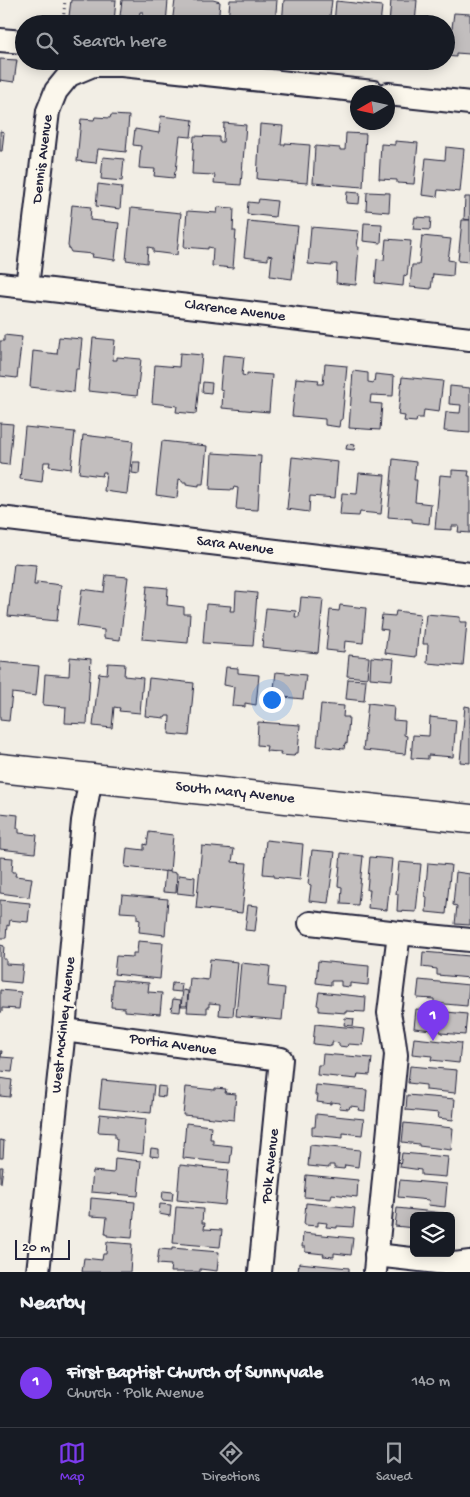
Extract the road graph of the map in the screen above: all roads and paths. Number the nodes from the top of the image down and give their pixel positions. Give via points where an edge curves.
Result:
1 (65, 0) edge
2 (64, 15) edge
3 (0, 40) edge
4 (15, 41) edge
5 (80, 70) edge
6 (168, 70) edge
7 (350, 90) edge
8 (395, 95) edge
9 (470, 103) edge
10 (0, 284) edge
11 (27, 287) junction
12 (470, 339) edge
13 (0, 518) edge
14 (470, 574) edge
15 (0, 768) edge
16 (91, 777) junction
17 (470, 819) edge
18 (310, 924) dead end
19 (399, 933) junction
20 (470, 940) edge
21 (64, 1030) junction
22 (281, 1060) joint
23 (470, 1262) edge
24 (376, 1264) edge
25 (38, 1272) edge
26 (260, 1272) edge

1 - 2 path
3 - 4 street
5 - 11 street, Dennis Avenue via 68,75 56,91 48,111
6 - 7 street, Dennis Avenue
8 - 9 street
10 - 11 street, Clarence Avenue
11 - 12 street, Clarence Avenue
13 - 14 street, Sara Avenue
15 - 16 main road, South Mary Avenue
16 - 17 main road, South Mary Avenue
16 - 21 street, West McKinley Avenue via 83,820
18 - 19 street
19 - 20 street
19 - 24 street via 389,1013 396,1055
21 - 22 street, Portia Avenue
21 - 25 street, West McKinley Avenue
22 - 26 street, Polk Avenue
23 - 24 street

